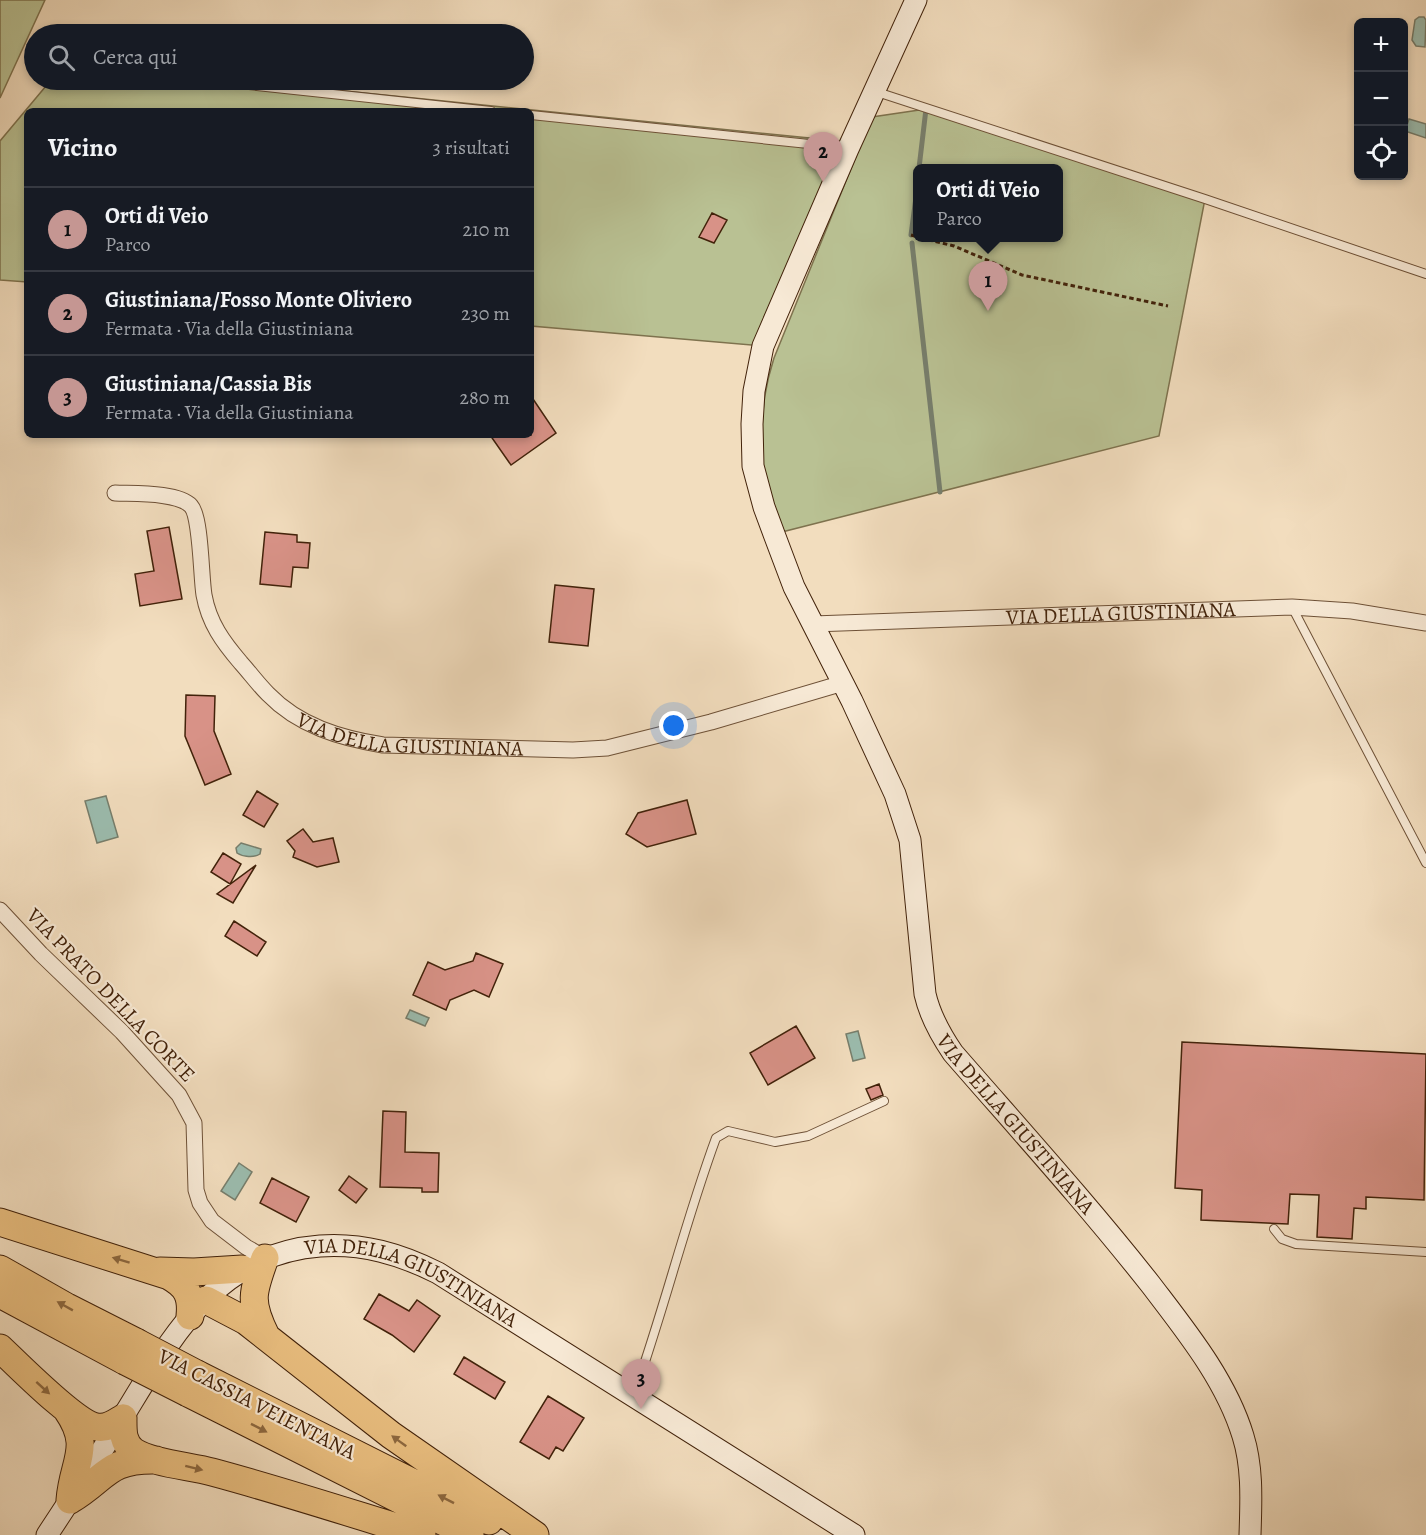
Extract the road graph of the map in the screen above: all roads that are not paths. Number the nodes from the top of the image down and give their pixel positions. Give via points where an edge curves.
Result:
1 (916, 0) edge
2 (295, 90) edge
3 (875, 92) junction
4 (463, 108) edge
5 (534, 115) edge
6 (848, 149) junction
7 (1426, 274) edge
8 (115, 493) dead end
9 (1292, 607) junction
10 (1426, 623) edge
11 (813, 624) junction
12 (843, 683) junction
13 (1426, 862) edge
14 (0, 910) edge
15 (884, 1101) dead end
16 (0, 1222) edge
17 (1274, 1228) dead end
18 (1426, 1252) edge
19 (254, 1263) junction
20 (0, 1269) edge
21 (159, 1271) junction
22 (0, 1294) edge
23 (198, 1308) junction
24 (266, 1336) junction
25 (0, 1348) edge
26 (131, 1352) junction
27 (193, 1383) junction
28 (634, 1395) junction
29 (67, 1409) junction
30 (123, 1418) junction
31 (159, 1461) junction
32 (70, 1500) junction
33 (46, 1535) edge
34 (422, 1535) edge
35 (470, 1535) edge
36 (517, 1535) edge
37 (535, 1535) edge
38 (854, 1535) edge
39 (1250, 1535) edge

1 - 3 street, VIA DELLA GIUSTINIANA
2 - 4 lane
3 - 6 street, VIA DELLA GIUSTINIANA
3 - 7 lane
5 - 6 lane
6 - 11 street, VIA DELLA GIUSTINIANA via 763,346 754,391 753,466 794,587
8 - 12 street, VIA DELLA GIUSTINIANA via 171,497 190,506 196,519 205,596 216,631 267,694 285,709 352,740 383,745 608,748
9 - 10 street, VIA DELLA GIUSTINIANA via 1352,611
9 - 11 street, VIA DELLA GIUSTINIANA
9 - 13 lane
11 - 12 street, VIA DELLA GIUSTINIANA
12 - 39 street, VIA DELLA GIUSTINIANA via 895,794 910,840 925,994 936,1026 953,1053 1111,1234 1216,1376 1232,1405 1247,1447
14 - 19 street, VIA PRATO DELLA CORTE via 179,1095 194,1124 196,1190 200,1203 212,1221
15 - 28 lane via 808,1136 775,1142 728,1131 716,1138
21 -> 16 highway
17 - 18 lane via 1282,1239 1296,1244
19 - 21 highway via 194,1272
19 - 23 street, VIA DELLA GIUSTINIANA
19 - 24 highway via 253,1303
19 - 28 street, VIA DELLA GIUSTINIANA via 296,1249 344,1245 411,1260 454,1282
26 -> 20 highway, VIA CASSIA VEIENTANA via 67,1307
21 - 23 highway via 185,1288
22 - 26 highway, VIA CASSIA VEIENTANA
23 - 24 highway via 226,1309
23 - 30 street, VIA DELLA GIUSTINIANA via 145,1380
37 -> 24 highway via 391,1435
25 -> 29 highway
26 - 27 highway, VIA CASSIA VEIENTANA, bridge
27 -> 35 highway, VIA CASSIA VEIENTANA
36 -> 27 highway, VIA CASSIA VEIENTANA
28 - 38 street, VIA DELLA GIUSTINIANA
29 - 30 highway via 100,1428
29 - 32 highway via 81,1442
30 - 31 highway via 123,1436 128,1446
30 - 32 street, VIA DELLA GIUSTINIANA
31 - 32 highway via 112,1467
31 -> 34 highway via 213,1472
32 - 33 street, VIA DELLA GIUSTINIANA

